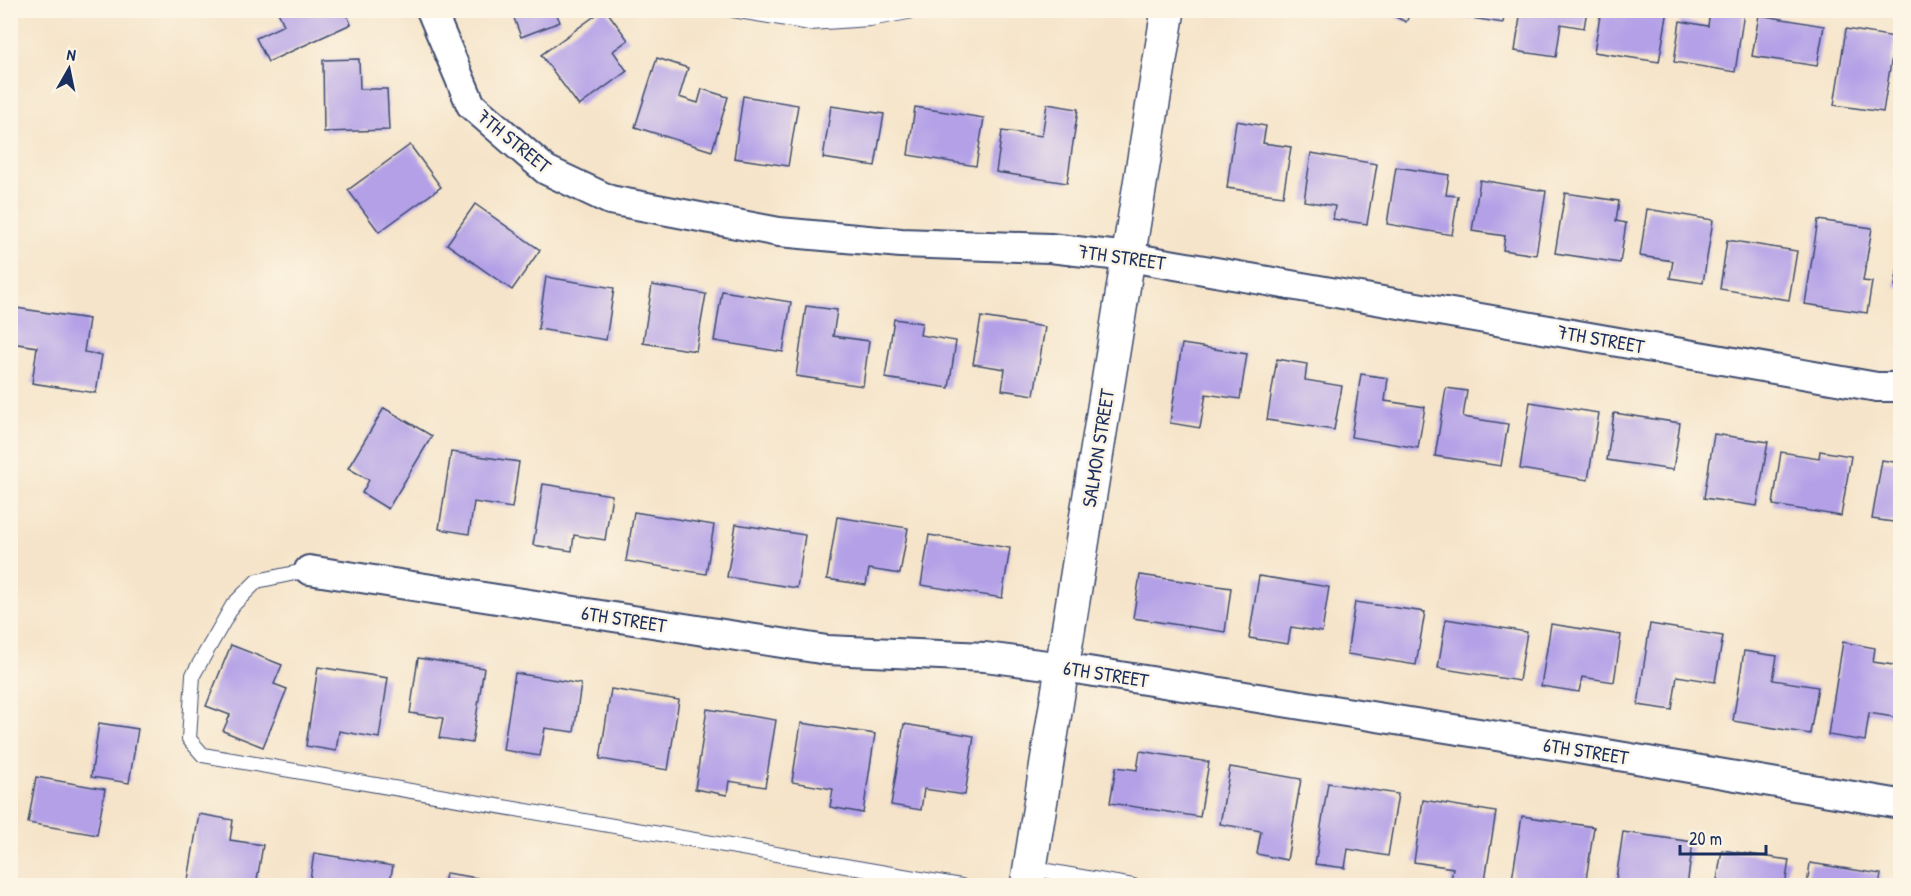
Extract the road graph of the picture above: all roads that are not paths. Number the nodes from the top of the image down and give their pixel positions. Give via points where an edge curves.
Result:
1 (431, 10) edge
2 (733, 10) edge
3 (920, 10) edge
4 (1168, 10) edge
5 (1129, 257) junction
6 (1900, 387) edge
7 (309, 570) joint
8 (1063, 667) junction
9 (1900, 804) edge
10 (1028, 877) edge
11 (961, 885) edge
12 (1132, 885) edge

1 - 5 street, 7TH STREET via 471,105 546,170 610,200 778,232 901,243 1050,248
2 - 3 lane via 810,23 870,19
4 - 5 street, SALMON STREET
5 - 6 street, 7TH STREET via 1877,387
5 - 8 street, SALMON STREET
7 - 8 street, 6TH STREET via 827,650 985,657
7 - 11 lane via 257,581 233,605 193,675 189,739 203,755
8 - 9 street, 6TH STREET
8 - 10 street, SALMON STREET
10 - 12 lane

